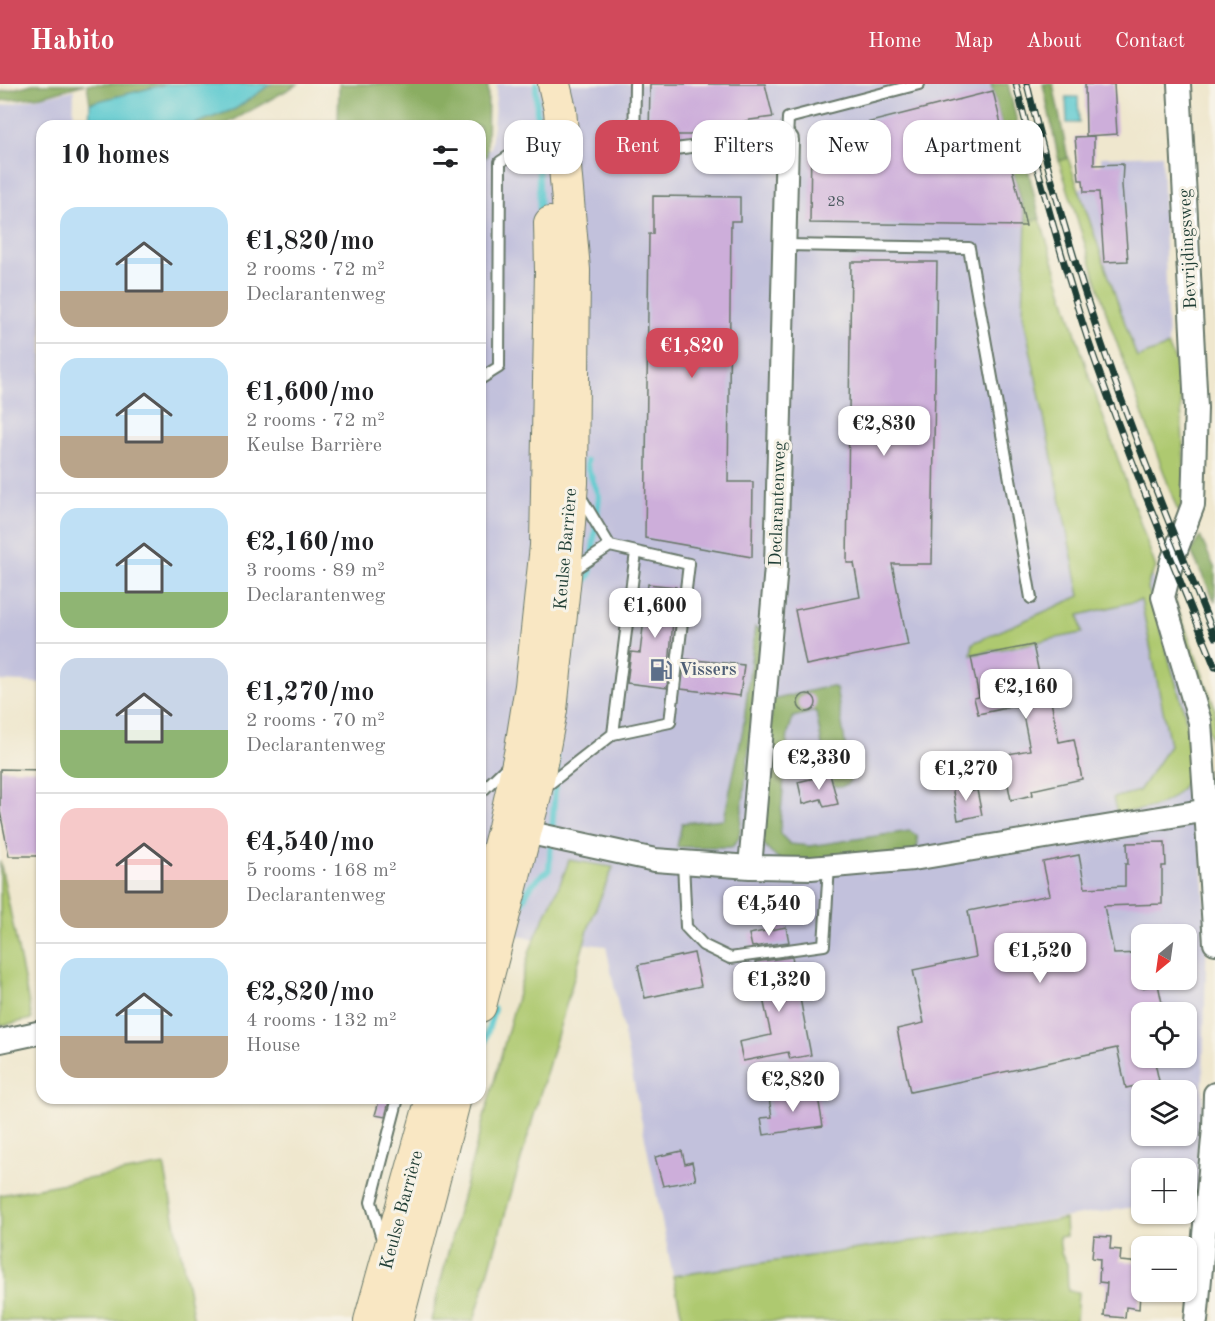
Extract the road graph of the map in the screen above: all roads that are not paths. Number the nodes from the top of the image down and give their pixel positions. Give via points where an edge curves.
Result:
1 (549, 84) edge
2 (554, 84) edge
3 (635, 84) edge
4 (919, 84) edge
5 (1179, 84) edge
6 (548, 120) edge
7 (788, 120) edge
8 (691, 147) dead end
9 (504, 159) edge
10 (549, 174) edge
11 (786, 174) edge
12 (784, 245) junction
13 (486, 375) edge
14 (572, 483) junction
15 (610, 546) junction
16 (636, 552) junction
17 (565, 576) junction
18 (1031, 598) dead end
19 (613, 734) junction
20 (520, 754) junction
21 (486, 787) edge
22 (535, 795) junction
23 (1208, 810) junction
24 (526, 832) junction
25 (683, 862) junction
26 (829, 866) junction
27 (750, 867) junction
28 (486, 896) edge
29 (1215, 943) edge
30 (486, 983) edge
31 (36, 1033) edge
32 (0, 1041) edge
33 (1215, 1094) edge
34 (396, 1104) edge
35 (430, 1104) edge
36 (453, 1104) edge
37 (388, 1260) junction
38 (370, 1321) edge
39 (397, 1321) edge
40 (1196, 1321) edge

1 - 6 main road, Keulse Barrière
2 - 14 main road, Keulse Barrière via 560,110 574,270
3 - 8 lane via 634,154
4 - 7 lane
5 - 23 street, Bevrijdingsweg via 1196,408 1194,486 1193,504 1163,597 1200,722
9 - 13 lane via 500,162 499,367
10 - 20 main road, Keulse Barrière via 546,546
11 - 12 street, Declarantenweg
12 - 18 lane via 969,248
12 - 27 street, Declarantenweg via 776,567
14 - 15 lane
14 - 17 main road, Keulse Barrière
15 - 16 lane
15 - 17 lane
16 - 19 lane
16 - 19 lane via 689,564 670,722
17 - 22 main road, Keulse Barrière via 551,710
19 - 22 lane
20 - 21 lane
20 - 28 main road, Keulse Barrière
22 - 24 main road, Keulse Barrière
23 - 26 street via 913,859
23 - 29 street, Bevrijdingsweg
24 - 25 street via 656,860
24 - 30 main road, Keulse Barrière
25 - 26 lane via 686,927 703,945 730,958 824,945
25 - 27 street
26 - 27 street
31 - 32 street
33 - 40 street
34 - 37 lane via 371,1202
35 - 37 main road, Keulse Barrière
36 - 39 main road, Keulse Barrière
37 - 38 main road, Keulse Barrière

